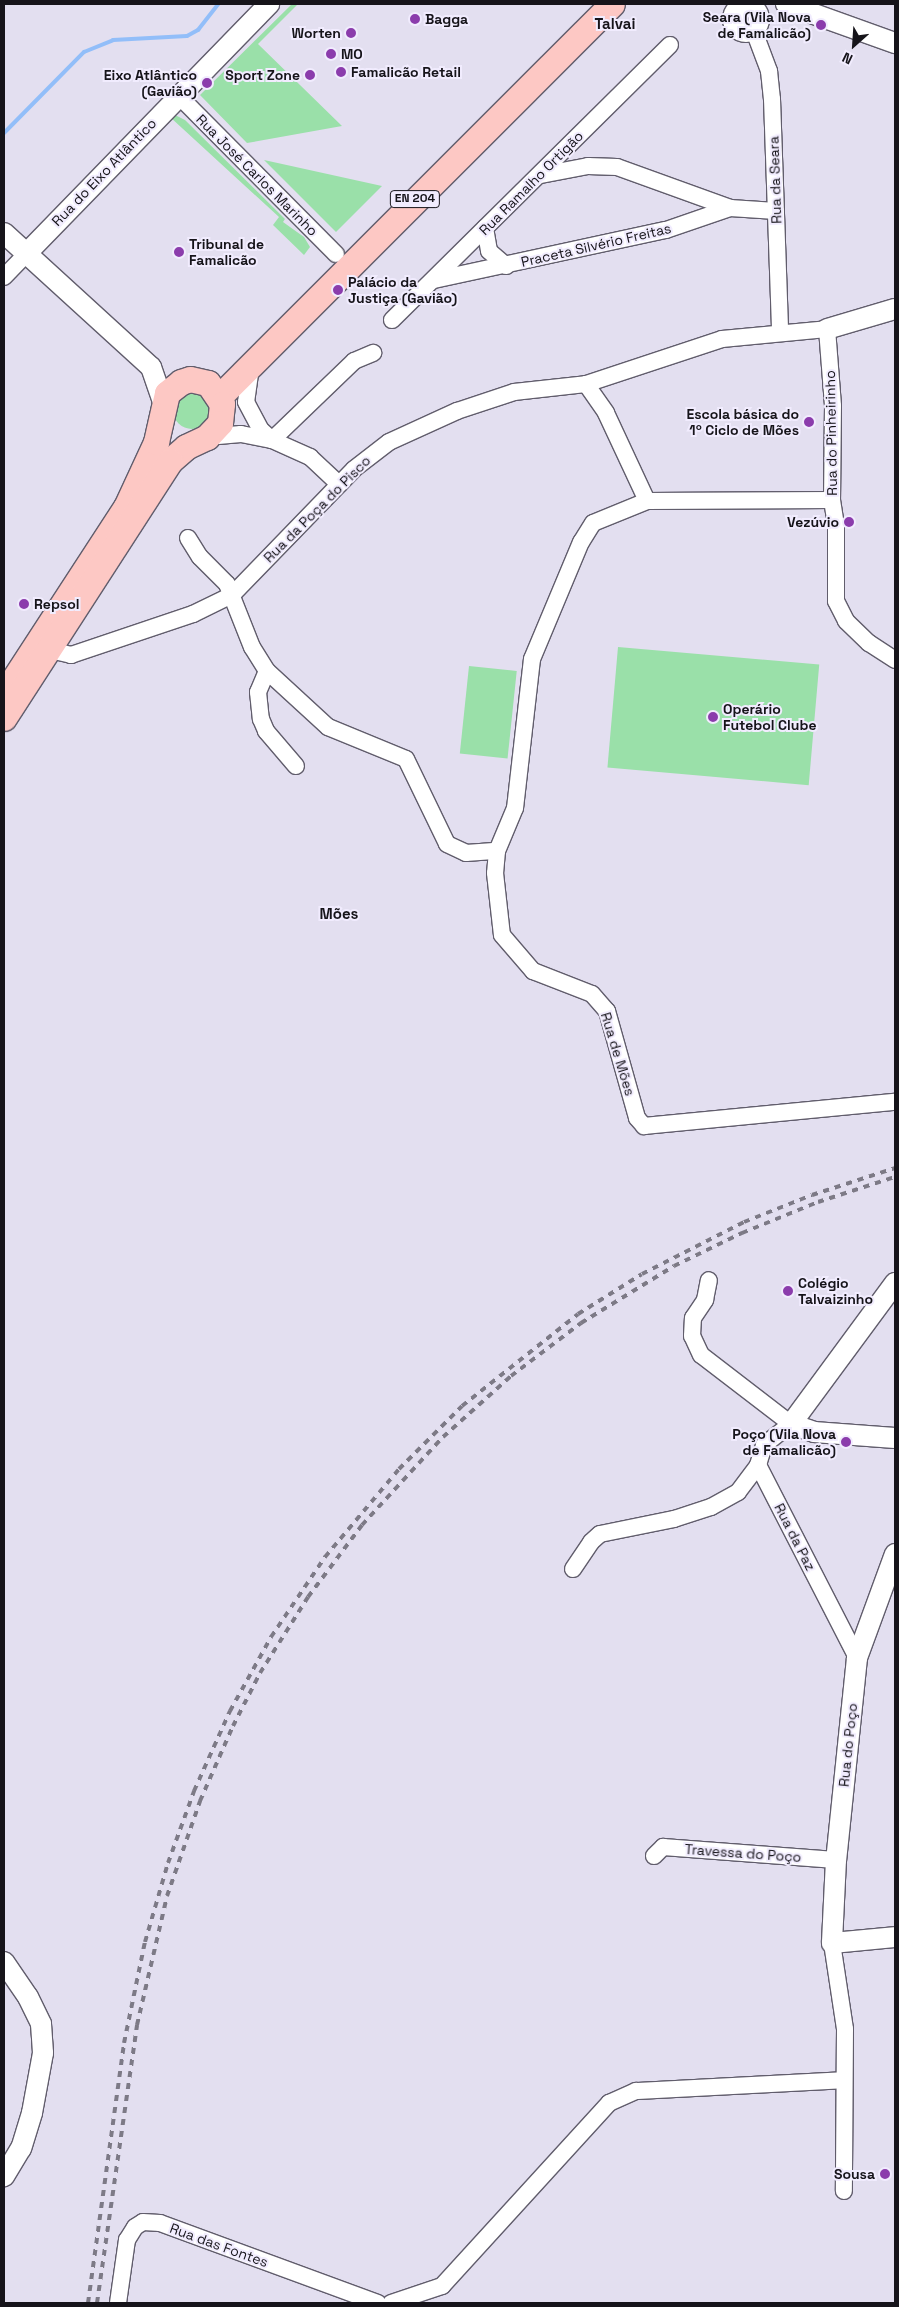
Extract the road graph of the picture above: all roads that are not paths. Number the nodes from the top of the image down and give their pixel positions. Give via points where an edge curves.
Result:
1 (268, 4) edge
2 (589, 4) edge
3 (612, 4) edge
4 (786, 4) edge
5 (733, 7) edge
6 (761, 15) edge
7 (895, 43) edge
8 (670, 45) dead end
9 (178, 95) junction
10 (574, 142) junction
11 (588, 166) junction
12 (536, 176) junction
13 (677, 188) junction
14 (730, 208) junction
15 (776, 211) junction
16 (685, 223) junction
17 (485, 228) junction
18 (4, 233) edge
19 (26, 254) junction
20 (336, 254) junction
21 (506, 266) junction
22 (4, 277) edge
23 (434, 280) junction
24 (895, 309) edge
25 (392, 320) dead end
26 (827, 329) junction
27 (780, 333) junction
28 (373, 354) dead end
29 (253, 361) junction
30 (151, 367) junction
31 (195, 380) junction
32 (586, 384) junction
33 (220, 396) junction
34 (162, 407) junction
35 (202, 438) junction
36 (272, 440) junction
37 (339, 484) junction
38 (832, 500) junction
39 (647, 501) junction
40 (188, 538) dead end
41 (232, 594) junction
42 (50, 650) junction
43 (895, 660) edge
44 (267, 670) junction
45 (4, 694) edge
46 (4, 718) edge
47 (296, 766) dead end
48 (497, 851) junction
49 (895, 1102) edge
50 (710, 1280) dead end
51 (895, 1284) edge
52 (791, 1424) junction
53 (895, 1438) edge
54 (758, 1465) junction
55 (895, 1554) edge
56 (574, 1569) dead end
57 (857, 1658) junction
58 (654, 1856) dead end
59 (836, 1860) junction
60 (895, 1937) edge
61 (832, 1943) junction
62 (7, 1967) edge
63 (844, 2080) junction
64 (4, 2176) edge
65 (844, 2190) dead end
66 (442, 2286) junction
67 (118, 2303) edge
68 (378, 2303) edge
69 (391, 2303) edge
70 (439, 2303) edge

1 - 9 street, Rua do Eixo Atlântico
2 - 20 main road, EN 204
3 - 29 main road, EN 204
4 - 7 street
5 - 6 street, Rua da Seara via 735,26 746,33
6 - 15 street, Rua da Seara via 769,71
8 - 10 street, Rua Ramalho Ortigão
9 - 19 street, Rua do Eixo Atlântico
9 - 20 street, Rua José Carlos Marinho
10 - 11 street via 577,156
10 - 12 street, Rua Ramalho Ortigão
11 - 12 street, Praceta Silvério Freitas
11 - 13 street, Praceta Silvério Freitas via 617,167
12 - 17 street, Rua Ramalho Ortigão
13 - 14 street, Praceta Silvério Freitas
13 - 16 street, Praceta Silvério Freitas via 687,207
14 - 15 street, Praceta Silvério Freitas
14 - 16 street, Praceta Silvério Freitas
15 - 27 street, Rua da Seara
16 - 21 street, Praceta Silvério Freitas
17 - 21 street, Praceta Silvério Freitas via 489,251
17 - 23 street, Rua Ramalho Ortigão
18 - 19 street
19 - 22 street, Rua do Eixo Atlântico
19 - 30 street
20 - 31 main road, EN 204 via 229,362
21 - 23 street, Praceta Silvério Freitas
23 - 25 street, Rua Ramalho Ortigão
24 - 26 street
26 - 27 street, Rua da Poça do Pisco
26 - 38 street, Rua do Pinheirinho via 833,406
27 - 32 street, Rua da Poça do Pisco via 722,339
28 - 36 street via 354,361
29 - 33 main road, EN 204
29 - 36 street via 247,381 246,402 261,430
30 - 31 street
30 - 34 street
31 - 33 main road via 208,383
31 - 34 main road, EN 204 via 173,386
32 - 37 street, Rua da Poça do Pisco via 514,392 457,411 389,442
32 - 39 street via 606,413
33 - 35 main road via 223,414 220,423
34 - 35 main road via 170,430 183,438
34 - 45 main road, EN 204 via 152,451 126,508
35 - 36 street via 241,434
35 - 42 main road via 179,452 165,469
36 - 37 street via 310,458
37 - 41 street, Rua da Poça do Pisco
38 - 39 street
38 - 43 street, Rua do Pinheirinho via 839,611 869,643
39 - 48 street via 593,523 581,542 532,660 516,808
40 - 41 street via 200,557 228,584
41 - 42 street, Rua da Poça do Pisco via 193,614 71,655
41 - 44 street via 249,639
42 - 46 main road
44 - 47 street via 258,692 261,719 266,731
44 - 48 street via 328,727 406,759 447,844 466,853
48 - 49 street, Rua de Mões via 495,873 502,935 533,971 592,994 607,1011 637,1118 644,1126
50 - 52 street via 705,1300 694,1318 692,1336 701,1355
51 - 52 street
52 - 53 street via 814,1432
52 - 54 street via 764,1445
54 - 56 street via 738,1492 711,1507 674,1519 600,1534
54 - 57 street, Rua da Paz
55 - 57 street, Rua do Poço
57 - 59 street, Rua do Poço
58 - 59 street, Travessa do Poço via 663,1847
59 - 61 street, Rua do Poço
60 - 61 street
61 - 63 street via 845,2029
62 - 64 street via 28,1997 40,2024 43,2053 32,2113 21,2148
63 - 65 street
63 - 66 street via 636,2091 609,2103
66 - 69 street
66 - 70 street
67 - 68 street, Rua das Fontes via 127,2240 135,2227 143,2222 160,2224

